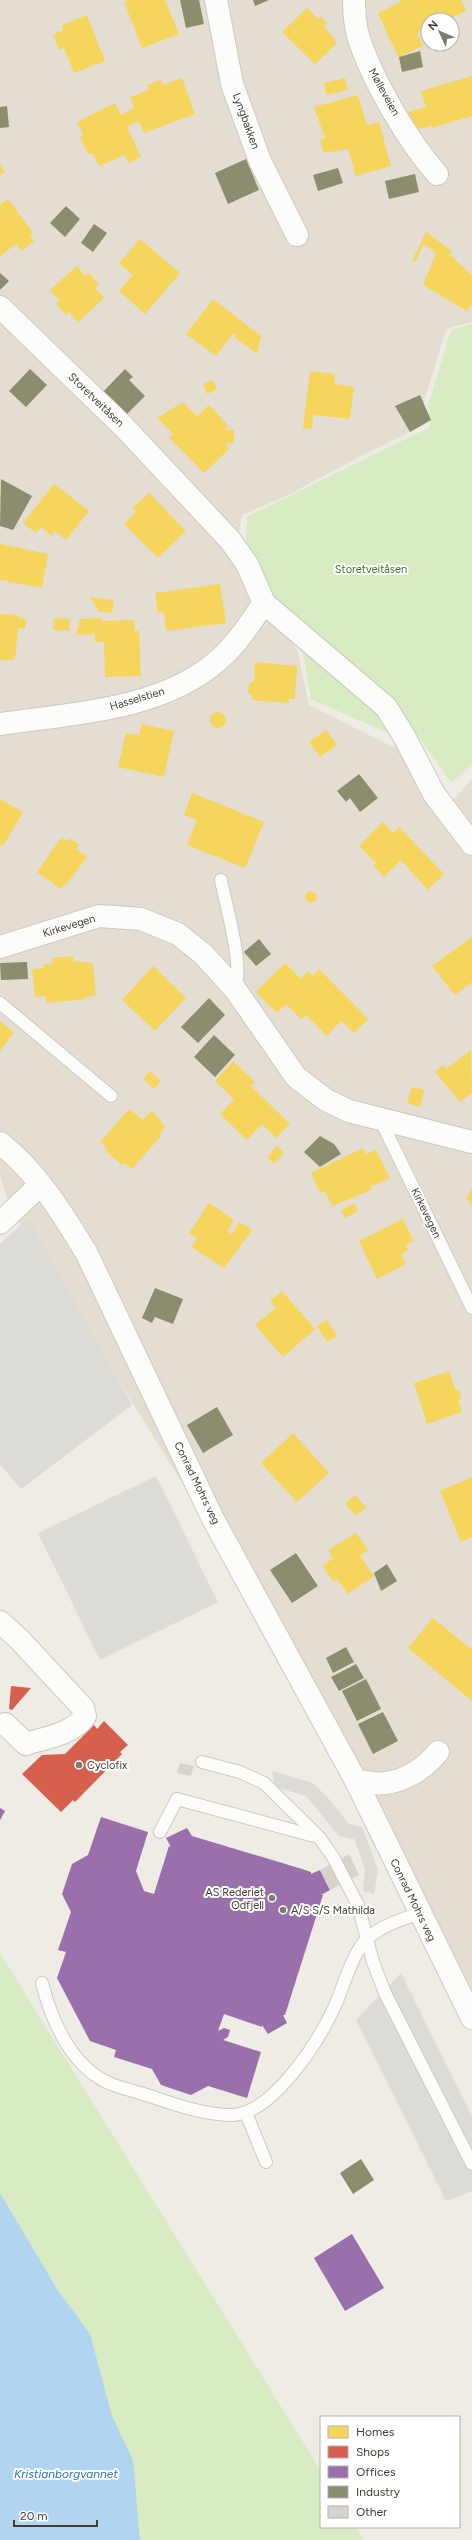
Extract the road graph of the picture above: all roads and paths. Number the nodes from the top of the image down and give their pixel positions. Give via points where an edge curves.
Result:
1 (216, 0) edge
2 (354, 0) edge
3 (437, 174) dead end
4 (297, 235) dead end
5 (0, 307) edge
6 (264, 603) junction
7 (0, 724) edge
8 (472, 844) edge
9 (220, 880) dead end
10 (0, 946) edge
11 (235, 989) junction
12 (0, 1003) edge
13 (111, 1096) dead end
14 (380, 1119) junction
15 (472, 1142) edge
16 (0, 1144) edge
17 (40, 1185) junction
18 (0, 1222) edge
19 (472, 1308) edge
20 (0, 1622) edge
21 (5, 1724) dead end
22 (438, 1752) dead end
23 (202, 1762) dead end
24 (356, 1781) junction
25 (160, 1832) dead end
26 (319, 1837) junction
27 (419, 1913) junction
28 (367, 1938) junction
29 (42, 1984) dead end
30 (472, 2018) edge
31 (246, 2113) junction
32 (266, 2162) dead end
33 (472, 2164) edge

1 - 4 street, Lyngbakken via 232,84 260,161
2 - 3 street, Mølleveien via 360,44 376,81 425,161
5 - 6 street, Storetveitåsen via 124,427 230,540 247,564
6 - 7 street, Hasselstien via 238,639 216,662 185,682 150,697 105,709
6 - 8 street, Storetveitåsen via 386,707 434,794
9 - 11 lane via 237,964 238,981
10 - 11 street, Kirkevegen via 99,916 141,919 178,934 203,954
11 - 14 street, Kirkevegen via 296,1077 349,1112
12 - 13 lane
14 - 15 street, Kirkevegen
14 - 19 lane, Kirkevegen
16 - 17 street, Conrad Mohrs veg
17 - 18 street
17 - 24 street, Conrad Mohrs veg via 67,1221 87,1254 213,1519
20 - 21 street via 83,1708 85,1716 71,1729 26,1744
22 - 24 street via 431,1762 407,1777 384,1784
23 - 26 lane via 240,1772 264,1783
24 - 27 street, Conrad Mohrs veg
25 - 26 lane via 177,1799
26 - 28 lane via 333,1857 358,1905
27 - 28 lane via 384,1927
27 - 30 street, Conrad Mohrs veg
28 - 31 lane via 358,1952 334,2010 309,2050 278,2089 263,2103
28 - 33 lane via 385,1993
29 - 31 lane via 48,2006 69,2047 96,2075 111,2084 208,2113
31 - 32 lane

